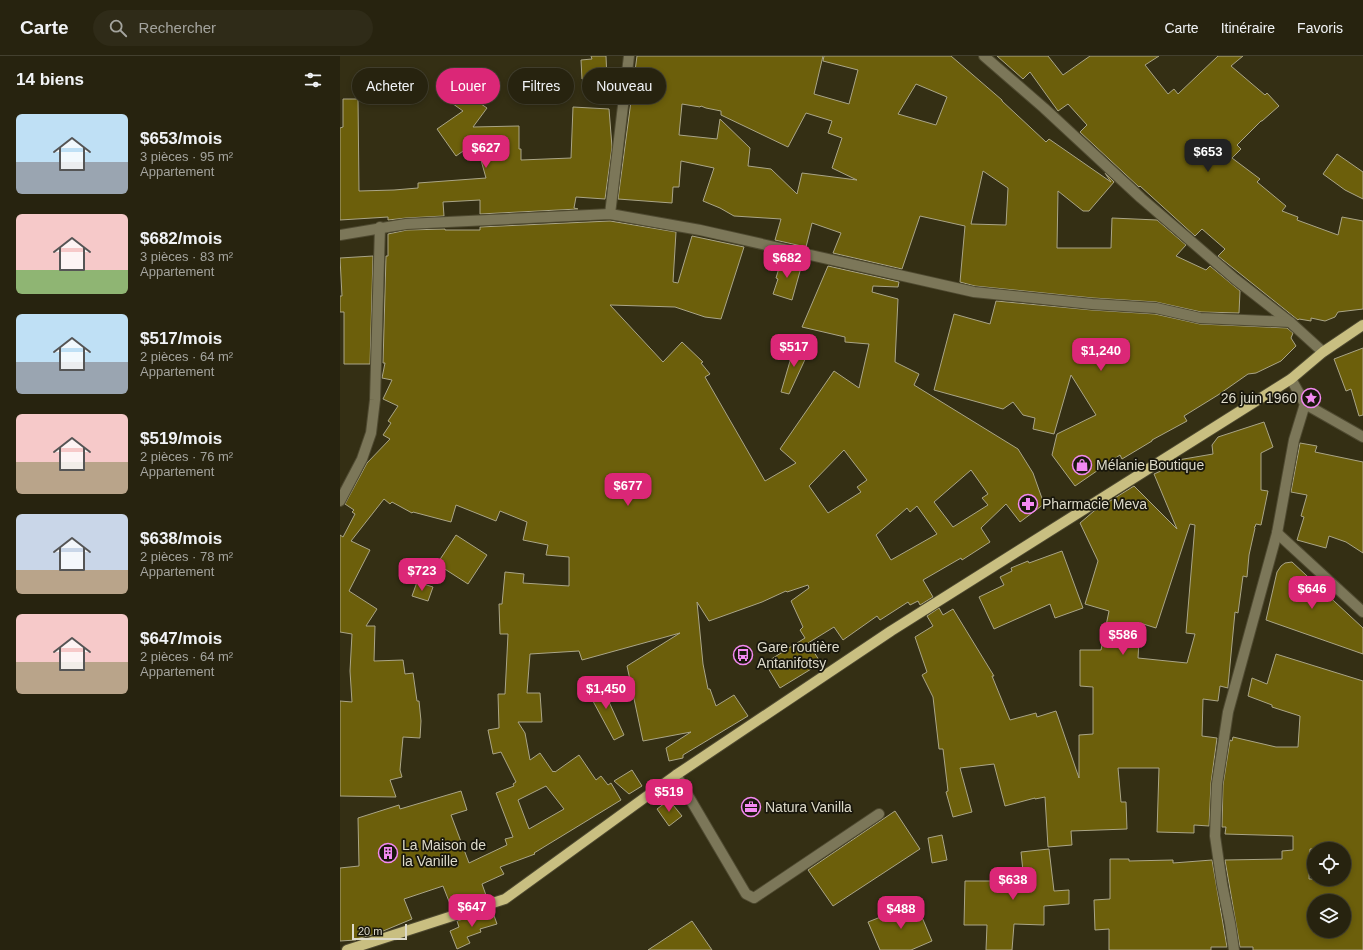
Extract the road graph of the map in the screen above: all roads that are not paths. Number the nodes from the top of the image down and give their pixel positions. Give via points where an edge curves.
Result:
1 (629, 56) edge
2 (984, 56) edge
3 (610, 214) junction
4 (380, 227) junction
5 (340, 235) edge
6 (1290, 322) junction
7 (1363, 325) edge
8 (1324, 352) junction
9 (1290, 379) junction
10 (1305, 404) junction
11 (1363, 437) edge
12 (340, 501) edge
13 (1277, 533) junction
14 (1363, 612) edge
15 (676, 775) junction
16 (879, 814) dead end
17 (347, 950) edge
18 (1234, 950) edge

1 - 3 street
2 - 6 street via 1141,198
3 - 4 street
3 - 6 street via 700,230 974,292 1156,308 1200,318
4 - 5 street
4 - 12 street via 375,400 371,432 362,459
6 - 8 street
7 - 8 main road
8 - 9 main road
9 - 10 street
9 - 15 main road via 891,631
10 - 11 street
10 - 13 street via 1294,440
13 - 14 street
13 - 18 street via 1228,712 1217,784 1215,836
15 - 16 street via 746,894 754,898
15 - 17 main road via 506,899

